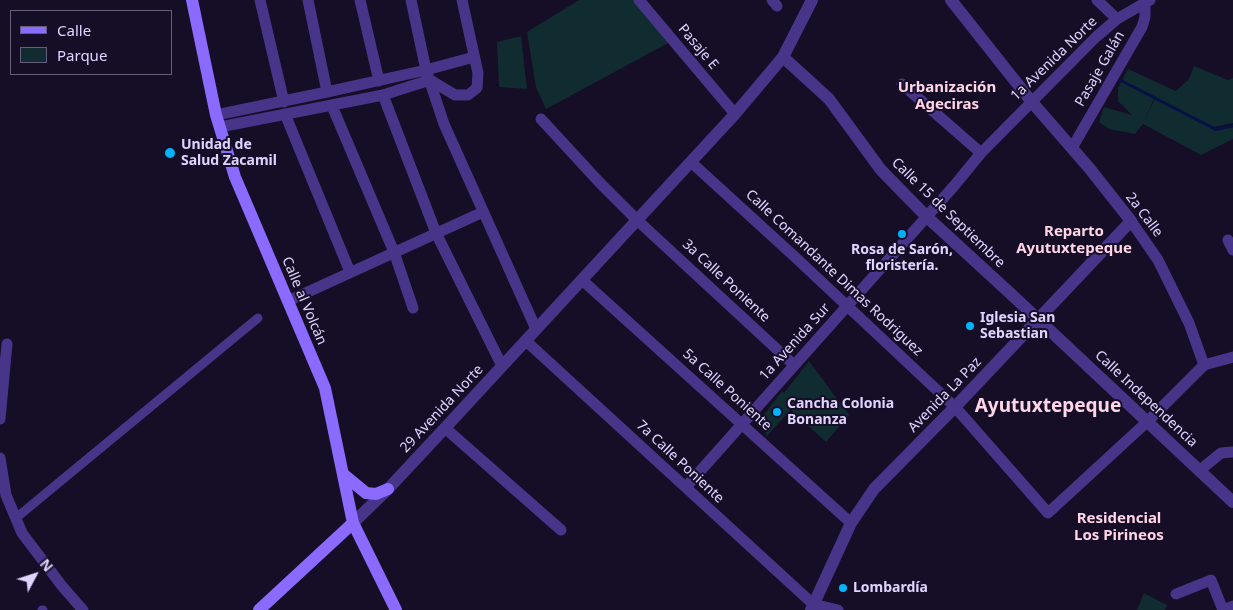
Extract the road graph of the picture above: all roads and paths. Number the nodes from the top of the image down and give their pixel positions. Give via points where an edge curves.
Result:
1 (192, 0) edge
2 (260, 0) edge
3 (308, 0) edge
4 (360, 0) edge
5 (411, 0) edge
6 (462, 0) edge
7 (639, 0) edge
8 (812, 0) edge
9 (950, 0) edge
10 (1097, 0) edge
11 (1148, 1) edge
12 (1117, 19) junction
13 (474, 57) junction
14 (784, 57) junction
15 (428, 75) junction
16 (380, 81) junction
17 (902, 84) dead end
18 (328, 92) junction
19 (383, 95) junction
20 (1031, 101) junction
21 (284, 102) junction
22 (332, 106) junction
23 (256, 108) junction
24 (285, 114) junction
25 (735, 114) junction
26 (542, 119) dead end
27 (257, 120) junction
28 (218, 121) junction
29 (1072, 148) junction
30 (981, 153) junction
31 (692, 162) junction
32 (483, 212) junction
33 (927, 216) junction
34 (637, 220) junction
35 (1130, 222) junction
36 (436, 233) junction
37 (394, 252) junction
38 (350, 272) junction
39 (582, 280) junction
40 (288, 302) junction
41 (848, 306) junction
42 (413, 308) dead end
43 (258, 318) dead end
44 (1037, 318) junction
45 (536, 329) junction
46 (526, 341) junction
47 (7, 344) dead end
48 (1233, 357) edge
49 (1204, 364) junction
50 (794, 365) junction
51 (502, 366) junction
52 (955, 407) junction
53 (0, 419) edge
54 (1148, 421) junction
55 (742, 424) junction
56 (445, 428) junction
57 (1233, 452) edge
58 (0, 458) edge
59 (1199, 470) junction
60 (343, 474) junction
61 (686, 487) junction
62 (388, 489) junction
63 (1233, 502) edge
64 (16, 518) junction
65 (353, 523) junction
66 (851, 523) junction
67 (561, 530) dead end
68 (1176, 594) dead end
69 (1233, 606) edge
70 (812, 607) edge
71 (83, 610) edge
72 (259, 610) edge
73 (396, 610) edge
74 (838, 610) edge
75 (1223, 610) edge

1 - 28 main road, Calle al Volcán
2 - 21 street
3 - 18 street
4 - 16 street
5 - 15 street
6 - 13 street
7 - 25 street, Pasaje E
8 - 14 street, 29 Avenida Norte
9 - 20 street, 2a Calle
10 - 12 street
11 - 12 street, 1a Avenida Norte
11 - 29 street, Pasaje Galán via 1142,27
12 - 20 street, 1a Avenida Norte
13 - 15 street
13 - 15 street via 477,88 468,95 455,95
14 - 25 street, 29 Avenida Norte
14 - 33 street, Calle 15 de Septiembre via 829,99 881,170
15 - 16 street
15 - 19 street
15 - 32 street via 444,124
16 - 18 street
17 - 30 street
18 - 21 street
19 - 22 street
19 - 36 street
20 - 29 street, 2a Calle
20 - 30 street, 1a Avenida Norte
21 - 23 street
22 - 24 street
22 - 37 street
23 - 27 street
23 - 28 street
24 - 27 street
24 - 38 street
25 - 31 street, 29 Avenida Norte
26 - 34 street, 3a Calle Poniente
27 - 28 street
28 - 40 main road, Calle al Volcán via 235,177
29 - 35 street, 2a Calle
30 - 33 street, 1a Avenida Norte
31 - 34 street, 29 Avenida Norte
31 - 41 street, Calle Comandante Dimas Rodriguez
32 - 36 street
32 - 45 street
33 - 41 street, 1a Avenida Sur
33 - 44 street, Calle 15 de Septiembre
34 - 39 street, 29 Avenida Norte
34 - 50 street, 3a Calle Poniente
35 - 44 street, Avenida La Paz
35 - 49 street, 2a Calle via 1158,260 1189,323
36 - 37 street
36 - 51 street
37 - 38 street
37 - 42 street
38 - 40 street
39 - 45 street, 29 Avenida Norte
39 - 55 street, 5a Calle Poniente
40 - 60 main road, Calle al Volcán via 325,388
41 - 50 street, 1a Avenida Sur
41 - 52 street, Calle Comandante Dimas Rodriguez
43 - 64 street
44 - 52 street, Avenida La Paz
44 - 54 street, Calle Independencia
45 - 46 street, 29 Avenida Norte
46 - 51 street, 29 Avenida Norte
46 - 61 street, 7a Calle Poniente
47 - 53 street
48 - 49 street
49 - 54 street
50 - 55 street, 1a Avenida Sur
51 - 56 street, 29 Avenida Norte
52 - 54 street, Calle Comandante Dimas Rodriguez via 1048,513
52 - 66 street, Avenida La Paz via 874,490
54 - 59 street, Calle Independencia
55 - 61 street, 1a Avenida Sur
55 - 66 street, 5a Calle Poniente
56 - 62 street, 29 Avenida Norte
56 - 67 street
57 - 59 street via 1221,453
58 - 64 street via 6,495
59 - 63 street, Calle Independencia
60 - 62 main road via 366,493 376,494
60 - 65 main road, Calle al Volcán
61 - 70 street, 7a Calle Poniente
62 - 65 street, 29 Avenida Norte
64 - 71 street via 22,533
65 - 72 main road, 29 Avenida Norte
65 - 73 main road, Calle al Volcán
66 - 70 street, Avenida La Paz
68 - 75 street via 1212,580
69 - 75 street
70 - 74 street

